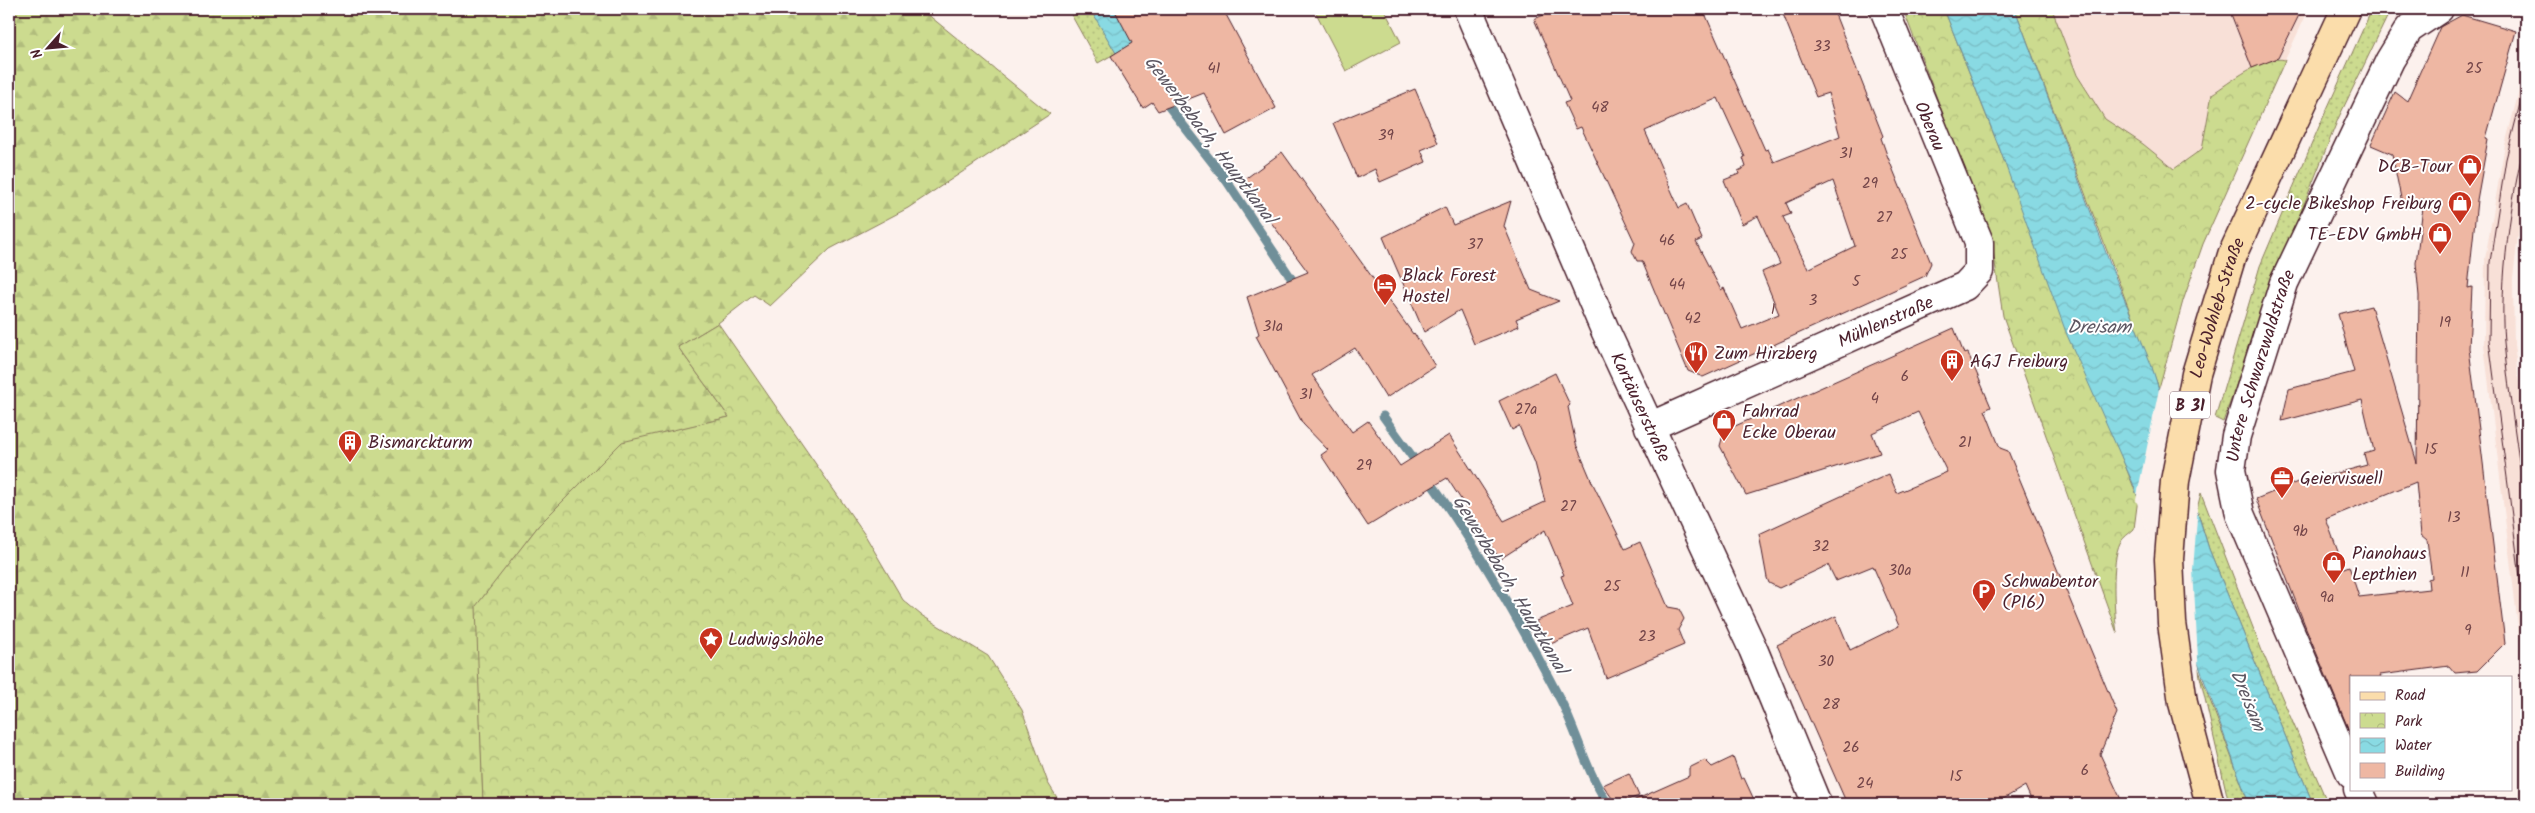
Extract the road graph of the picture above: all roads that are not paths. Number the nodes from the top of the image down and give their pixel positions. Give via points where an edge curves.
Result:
1 (1468, 9) edge
2 (1884, 9) edge
3 (2346, 9) edge
4 (2439, 9) edge
5 (1979, 242) joint
6 (1649, 427) junction
7 (2350, 772) edge
8 (2358, 790) edge
9 (2207, 792) edge
10 (1817, 804) edge
11 (2365, 804) edge

1 - 6 street, Kartäuserstraße
2 - 5 street, Oberau
3 - 9 main road, Leo-Wohleb-Straße / B 31 via 2232,255 2194,383 2175,481 2170,559 2172,623 2178,676
4 - 7 street, Untere Schwarzwaldstraße via 2409,29 2390,60 2284,283 2236,436 2231,470 2240,514
5 - 6 street, Mühlenstraße via 1979,271 1965,286
6 - 10 street, Kartäuserstraße via 1752,649
8 - 11 street

